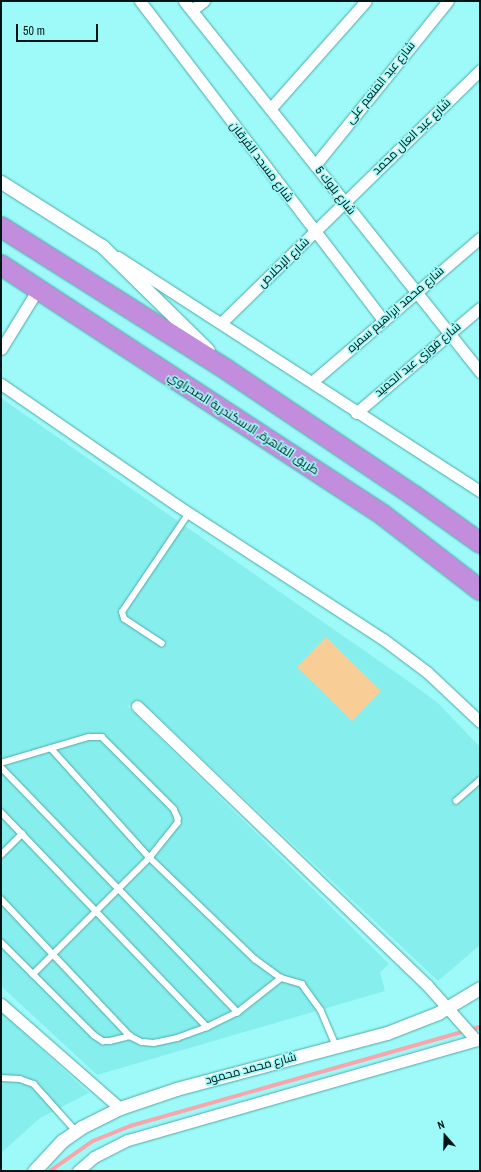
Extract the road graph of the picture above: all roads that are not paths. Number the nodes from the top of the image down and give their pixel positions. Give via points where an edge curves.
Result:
1 (140, 1) edge
2 (184, 1) edge
3 (204, 1) edge
4 (366, 1) edge
5 (448, 1) edge
6 (192, 10) junction
7 (480, 70) edge
8 (270, 109) junction
9 (314, 165) junction
10 (1, 182) edge
11 (344, 203) junction
12 (1, 227) edge
13 (314, 233) junction
14 (480, 238) edge
15 (102, 246) junction
16 (1, 265) edge
17 (38, 289) junction
18 (415, 292) junction
19 (480, 308) edge
20 (384, 321) junction
21 (222, 322) junction
22 (449, 334) junction
23 (1, 349) edge
24 (227, 370) junction
25 (479, 372) edge
26 (312, 382) junction
27 (1, 384) edge
28 (356, 413) junction
29 (480, 491) edge
30 (189, 513) junction
31 (480, 543) edge
32 (480, 590) edge
33 (162, 644) dead end
34 (138, 706) dead end
35 (480, 722) edge
36 (50, 748) junction
37 (1, 763) edge
38 (1, 768) edge
39 (480, 780) edge
40 (456, 801) dead end
41 (1, 812) edge
42 (22, 834) junction
43 (1, 855) edge
44 (150, 858) junction
45 (118, 890) junction
46 (1, 899) edge
47 (95, 912) junction
48 (1, 942) edge
49 (53, 954) junction
50 (33, 975) junction
51 (281, 978) junction
52 (480, 988) edge
53 (1, 1004) edge
54 (449, 1007) junction
55 (238, 1012) junction
56 (207, 1027) junction
57 (130, 1036) junction
58 (478, 1040) edge
59 (336, 1046) junction
60 (1, 1078) edge
61 (120, 1108) junction
62 (76, 1131) junction
63 (34, 1171) edge
64 (78, 1171) edge

1 - 13 street, شارع مسجد الفرقان
2 - 6 street, شارع بلوك 5
3 - 6 street
4 - 8 street
5 - 9 street, شارع عبد المنعم على
6 - 8 street, شارع بلوك 5
7 - 11 street, شارع عبد العال محمد
8 - 9 street, شارع بلوك 5
9 - 11 street, شارع بلوك 5
10 - 15 street
11 - 13 street, شارع الإخلاص
11 - 18 street, شارع بلوك 5
12 - 24 highway
13 - 20 street, شارع مسجد الفرقان
13 - 21 street, شارع الإخلاص
14 - 18 street, شارع محمد ابراهيم سمره
15 - 21 street
15 - 24 street
16 - 17 highway, طريق القاهرة, الاسكندرية الصحراوي
17 - 23 street
17 - 32 highway, طريق القاهرة, الاسكندرية الصحراوي via 383,515
18 - 20 street, شارع محمد ابراهيم سمره
18 - 22 street, شارع بلوك 5
19 - 22 street, شارع فوزي عبد الحميد
20 - 26 street, شارع محمد ابراهيم سمره
21 - 26 street
22 - 25 street, شارع بلوك 5
22 - 28 street, شارع فوزي عبد الحميد
24 - 31 highway
26 - 28 street
27 - 30 street
28 - 29 street
30 - 33 lane via 122,612 124,619
30 - 35 street via 384,638 427,672
34 - 54 street
36 - 37 lane
36 - 44 lane
36 - 44 lane via 94,735 102,738 174,809 178,823
38 - 45 lane
39 - 40 lane
41 - 42 lane
42 - 43 lane
42 - 47 lane
44 - 45 lane
44 - 51 lane via 255,959
45 - 47 lane
45 - 55 lane
46 - 49 lane
47 - 49 lane
47 - 56 lane
48 - 50 lane
49 - 50 lane
49 - 57 lane
50 - 57 lane via 103,1041
51 - 55 lane
51 - 59 lane via 298,981 306,988 321,1010
52 - 54 street, شارع محمد محمود
53 - 61 street
54 - 58 street
54 - 59 street, شارع محمد محمود via 415,1023
55 - 56 lane
56 - 57 lane via 154,1043 142,1042
58 - 64 street via 128,1140 94,1157
59 - 61 street, شارع محمد محمود via 176,1089
60 - 62 lane via 20,1079 34,1084
61 - 62 street, شارع محمد محمود
62 - 63 street, شارع محمد محمود via 57,1145

